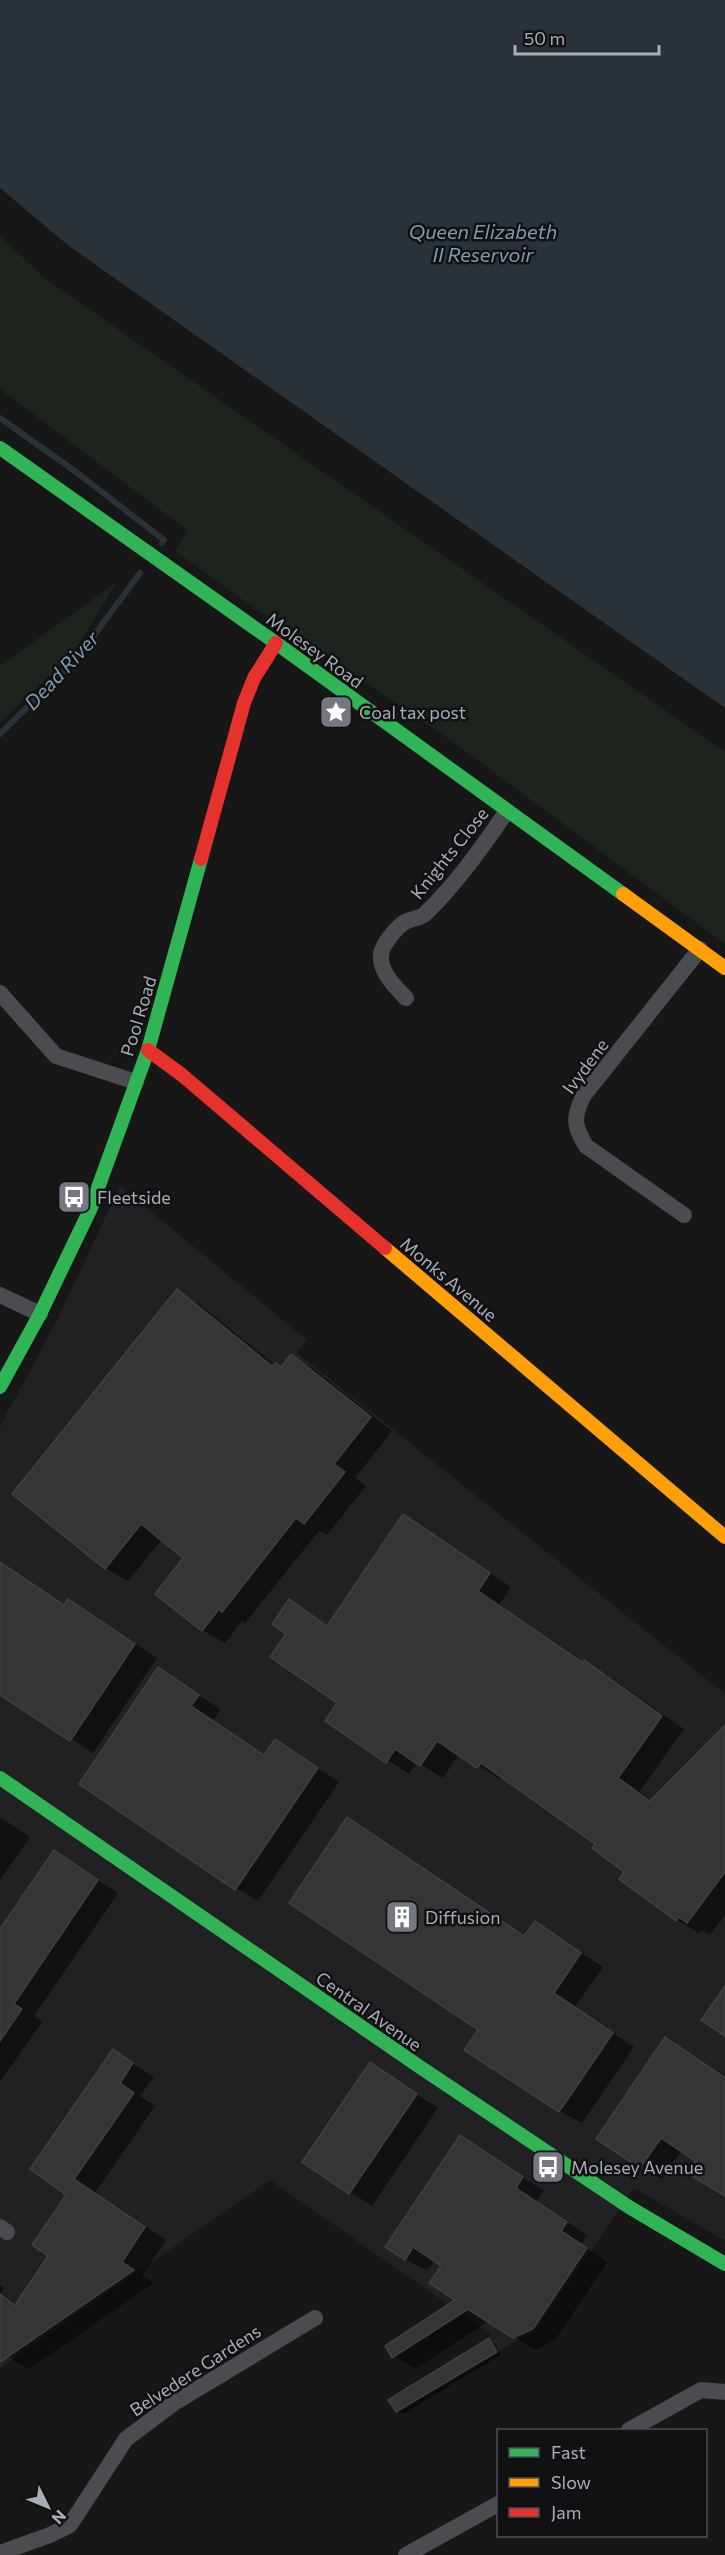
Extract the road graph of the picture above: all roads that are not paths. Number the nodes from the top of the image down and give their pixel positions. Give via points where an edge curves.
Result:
1 (0, 448) edge
2 (276, 643) junction
3 (507, 811) junction
4 (700, 949) junction
5 (725, 968) edge
6 (0, 993) edge
7 (406, 998) dead end
8 (148, 1050) junction
9 (136, 1082) junction
10 (684, 1215) dead end
11 (0, 1294) edge
12 (40, 1314) junction
13 (0, 1387) edge
14 (725, 1537) edge
15 (0, 1778) edge
16 (725, 2264) edge
17 (315, 2318) dead end
18 (725, 2392) edge
19 (631, 2429) edge
20 (497, 2505) edge
21 (0, 2553) edge
22 (406, 2555) edge

1 - 2 street, Molesey Road
2 - 3 street, Molesey Road
2 - 8 street, Pool Road via 244,703
3 - 4 street, Molesey Road
3 - 7 street, Knights Close via 424,916 405,922 388,940 381,955 384,967 392,984
4 - 5 street, Molesey Road
4 - 10 street, Ivydene via 584,1095 575,1112 577,1130 586,1146
6 - 9 street via 56,1056
8 - 9 street, Pool Road
8 - 14 street, Monks Avenue
9 - 12 street, Pool Road via 90,1210
11 - 12 street
12 - 13 street, Pool Road
15 - 16 street, Central Avenue via 417,2065 629,2207
17 - 21 street, Belvedere Gardens via 174,2403 126,2439 69,2524
18 - 19 street via 701,2390
20 - 22 street

